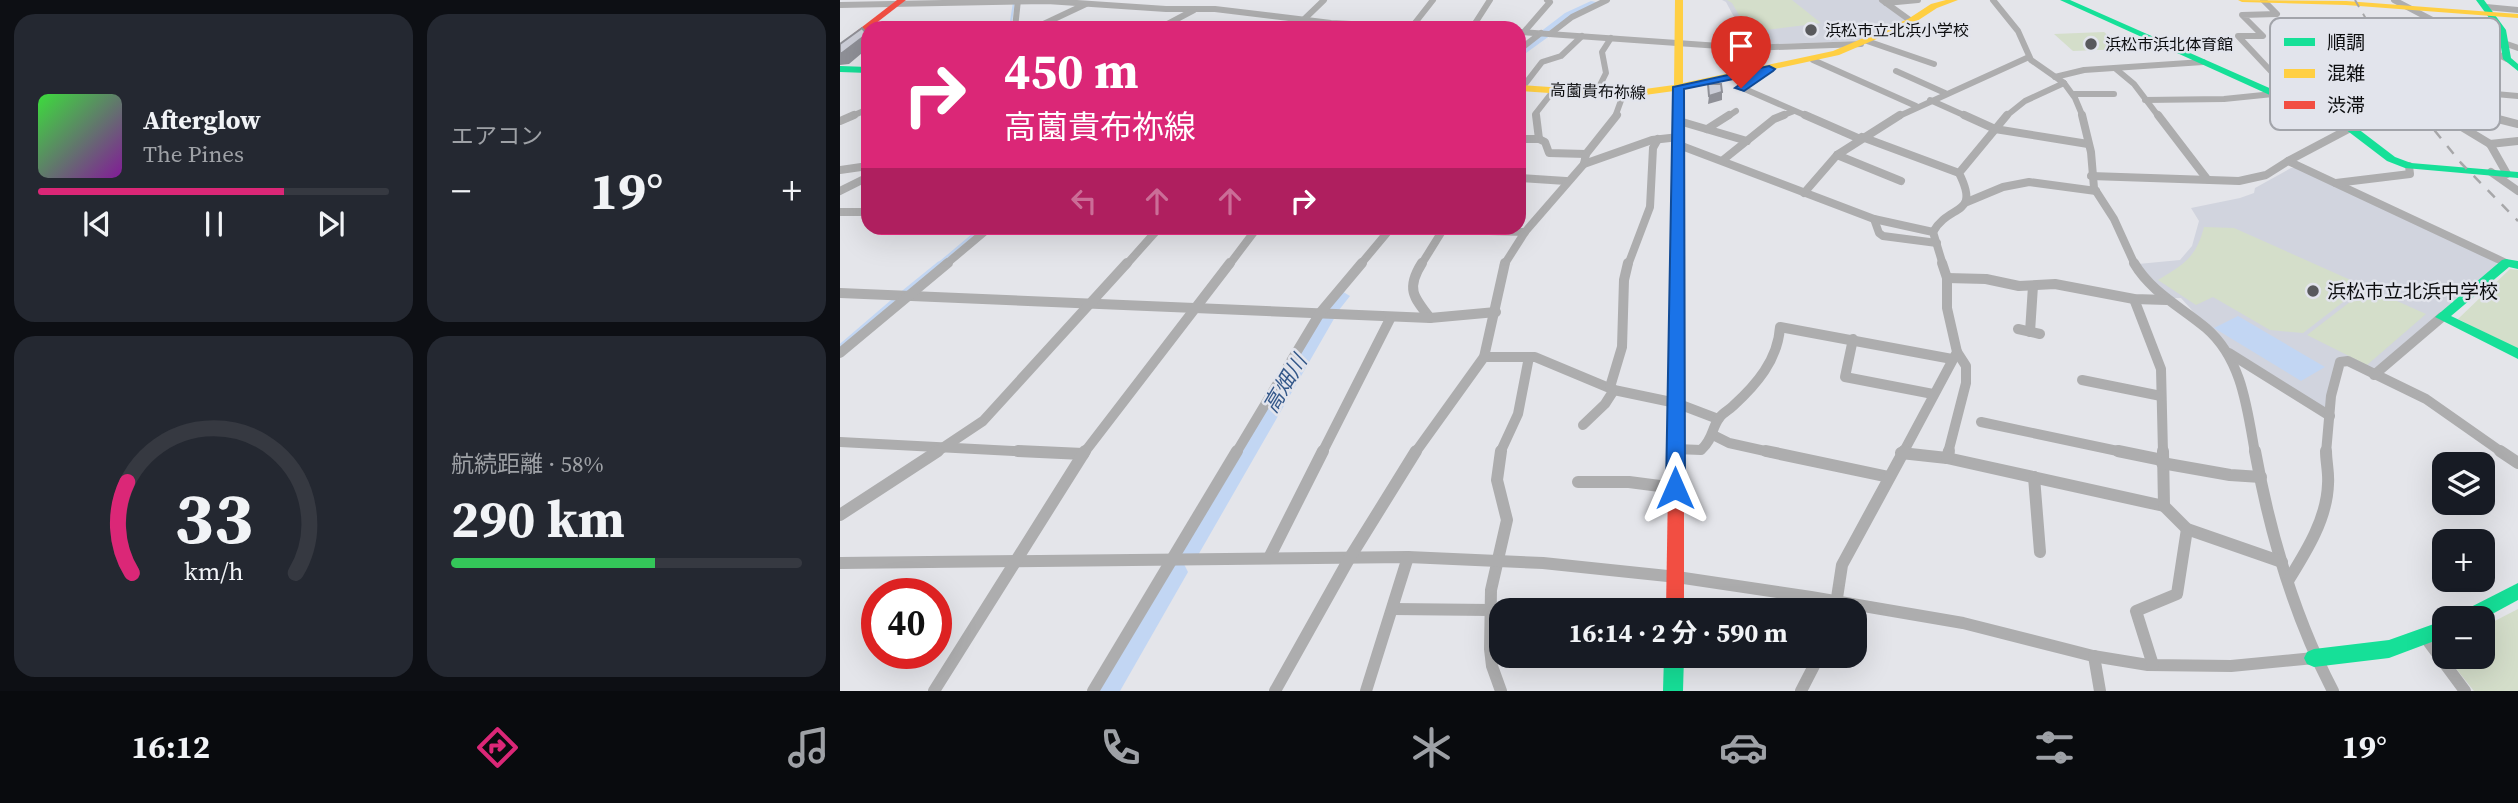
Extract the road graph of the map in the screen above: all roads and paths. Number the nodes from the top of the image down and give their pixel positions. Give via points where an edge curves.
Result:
1 (1048, 0) edge
2 (1114, 0) edge
3 (1214, 0) edge
4 (1324, 0) edge
5 (1433, 0) edge
6 (1490, 0) edge
7 (1547, 0) edge
8 (1607, 0) edge
9 (1679, 0) edge
10 (1918, 0) edge
11 (1954, 0) edge
12 (1993, 0) edge
13 (2064, 0) edge
14 (2242, 0) edge
15 (2263, 0) edge
16 (2303, 0) edge
17 (1016, 1) edge
18 (1884, 2) edge
19 (898, 3) edge
20 (2400, 3) edge
21 (1086, 4) junction
22 (840, 5) edge
23 (1104, 5) junction
24 (2485, 7) edge
25 (1200, 8) junction
26 (2518, 9) edge
27 (2518, 16) edge
28 (2428, 18) edge
29 (1304, 20) junction
30 (873, 21) edge
31 (1015, 21) edge
32 (1050, 21) edge
33 (1174, 21) edge
34 (1318, 21) edge
35 (1417, 21) edge
36 (1476, 21) edge
37 (1911, 21) junction
38 (2500, 27) edge
39 (1526, 28) edge
40 (861, 30) edge
41 (1526, 32) edge
42 (1546, 33) junction
43 (1582, 36) junction
44 (1611, 38) junction
45 (1678, 43) junction
46 (1864, 43) junction
47 (842, 44) edge
48 (1526, 46) edge
49 (2511, 46) edge
50 (2029, 57) junction
51 (1813, 60) junction
52 (2203, 62) junction
53 (1934, 64) dead end
54 (2512, 64) edge
55 (840, 69) edge
56 (1769, 69) junction
57 (2116, 69) junction
58 (861, 70) edge
59 (2270, 70) edge
60 (1896, 71) dead end
61 (2059, 80) junction
62 (1526, 81) edge
63 (1678, 87) junction
64 (1526, 88) edge
65 (1554, 90) junction
66 (1595, 93) junction
67 (1945, 93) junction
68 (2270, 93) edge
69 (2073, 94) junction
70 (2113, 94) dead end
71 (2270, 94) edge
72 (2500, 94) edge
73 (1623, 95) junction
74 (2518, 96) edge
75 (1930, 100) junction
76 (2145, 100) junction
77 (1916, 106) junction
78 (1737, 111) dead end
79 (1794, 111) junction
80 (861, 112) edge
81 (2500, 119) edge
82 (840, 121) edge
83 (1679, 121) junction
84 (2518, 124) edge
85 (1707, 129) junction
86 (1995, 129) junction
87 (2334, 130) edge
88 (2351, 130) edge
89 (2468, 130) edge
90 (1861, 138) junction
91 (1526, 139) edge
92 (1539, 139) junction
93 (1658, 139) junction
94 (1679, 141) junction
95 (1748, 141) junction
96 (2518, 141) edge
97 (2088, 144) junction
98 (2490, 144) junction
99 (1837, 155) junction
100 (1585, 159) junction
101 (1723, 160) junction
102 (2288, 161) junction
103 (2409, 166) junction
104 (861, 167) edge
105 (840, 170) edge
106 (2491, 172) junction
107 (1959, 173) junction
108 (2512, 174) edge
109 (2091, 176) junction
110 (1526, 178) edge
111 (2207, 179) junction
112 (861, 180) edge
113 (1566, 181) junction
114 (1901, 181) dead end
115 (2334, 183) junction
116 (840, 191) edge
117 (2096, 191) junction
118 (2518, 191) edge
119 (1804, 193) junction
120 (1967, 202) junction
121 (840, 212) edge
122 (861, 212) edge
123 (1874, 219) junction
124 (1526, 231) edge
125 (1933, 232) junction
126 (981, 235) edge
127 (1153, 235) edge
128 (1252, 235) edge
129 (1385, 235) edge
130 (1439, 235) edge
131 (1523, 235) edge
132 (1937, 243) junction
133 (2512, 264) edge
134 (1947, 278) junction
135 (2033, 286) junction
136 (840, 293) edge
137 (907, 296) junction
138 (2134, 299) junction
139 (2167, 300) junction
140 (1090, 304) junction
141 (1194, 309) junction
142 (1496, 312) junction
143 (1324, 314) junction
144 (1391, 317) junction
145 (2442, 317) junction
146 (1430, 318) junction
147 (2018, 329) dead end
148 (1853, 340) junction
149 (2224, 350) junction
150 (840, 353) edge
151 (2518, 354) edge
152 (1954, 355) junction
153 (1484, 357) junction
154 (1529, 357) junction
155 (2374, 375) junction
156 (2082, 380) dead end
157 (1612, 388) junction
158 (1933, 394) junction
159 (2161, 396) junction
160 (1676, 403) junction
161 (2330, 416) junction
162 (1718, 419) junction
163 (1981, 422) dead end
164 (1583, 425) dead end
165 (1715, 436) junction
166 (840, 442) edge
167 (943, 446) junction
168 (1676, 449) junction
169 (1901, 453) junction
170 (1083, 454) junction
171 (1947, 458) junction
172 (2162, 461) junction
173 (2518, 463) edge
174 (1889, 477) junction
175 (2034, 477) junction
176 (2261, 477) junction
177 (1578, 482) dead end
178 (1675, 488) junction
179 (2164, 506) junction
180 (840, 514) edge
181 (2187, 529) junction
182 (2040, 552) dead end
183 (1408, 557) junction
184 (1269, 558) junction
185 (1017, 559) junction
186 (1174, 559) junction
187 (1349, 559) junction
188 (1499, 560) junction
189 (2282, 562) junction
190 (840, 563) edge
191 (1675, 577) junction
192 (2288, 581) junction
193 (2518, 591) edge
194 (1491, 598) edge
195 (1675, 598) edge
196 (1787, 598) edge
197 (1836, 598) edge
198 (2490, 606) edge
199 (1393, 609) junction
200 (1489, 610) edge
201 (1867, 611) edge
202 (2432, 633) edge
203 (2425, 636) junction
204 (2094, 656) junction
205 (2314, 658) junction
206 (2153, 664) junction
207 (1493, 668) edge
208 (1674, 668) edge
209 (1813, 668) edge
210 (934, 691) edge
211 (1093, 691) edge
212 (1275, 691) edge
213 (1366, 691) edge
214 (1501, 691) edge
215 (1673, 691) edge
216 (1801, 691) edge
217 (2100, 691) edge
218 (2333, 691) edge
219 (2465, 691) edge

1 - 17 street
1 - 21 street
2 - 23 street
3 - 25 street
4 - 29 street
5 - 35 street
6 - 36 street
7 - 39 street via 1550,2
8 - 42 street
9 - 45 street
10 - 18 street
11 - 37 street, 高薗貴布祢線
12 - 50 street via 2018,31
13 - 52 street
14 - 15 street
15 - 16 street
15 - 59 street via 2277,14 2242,15 2263,36 2238,36
16 - 20 street
17 - 19 street
17 - 31 street
18 - 37 street
19 - 22 street
19 - 30 street
20 - 24 street
20 - 28 street
21 - 23 street
21 - 32 street
23 - 25 street
24 - 26 street
24 - 27 street
25 - 29 street
25 - 33 street
29 - 34 street
37 - 46 street, 高薗貴布祢線
38 - 49 street
40 - 47 street
41 - 42 street
42 - 43 street
42 - 48 street
43 - 44 street
43 - 62 street via 1561,55 1542,62
44 - 45 street
44 - 66 street via 1602,52 1608,76
45 - 46 street via 1746,48
45 - 63 street
46 - 51 street, 高薗貴布祢線
46 - 53 street
49 - 54 street
50 - 61 street
50 - 67 street
51 - 56 street, 高薗貴布祢線
51 - 77 street
52 - 57 street
52 - 68 street
55 - 58 street
56 - 63 street, 高薗貴布祢線
56 - 79 street via 1740,88
57 - 61 street via 2084,70
57 - 76 street
60 - 67 street
61 - 69 street
61 - 86 street via 2015,108
63 - 73 street, 高薗貴布祢線
63 - 83 street
64 - 65 street, 高薗貴布祢線
65 - 66 street, 高薗貴布祢線
65 - 92 street via 1536,113
66 - 73 street, 高薗貴布祢線
67 - 75 street
69 - 70 street
69 - 97 street
71 - 76 street
72 - 74 street
73 - 100 street via 1619,112
75 - 77 street
75 - 86 street
76 - 111 street
77 - 90 street
78 - 85 street
79 - 90 street
79 - 95 street via 1774,119
80 - 82 street
81 - 84 street
83 - 85 street
83 - 94 street
85 - 95 street
86 - 97 street
86 - 107 street
87 - 102 street
88 - 103 street via 2391,159
89 - 98 street
90 - 99 street
90 - 107 street
91 - 92 street
92 - 100 street via 1549,153
93 - 94 street
93 - 100 street
93 - 157 street via 1653,148 1648,219 1624,280 1622,347
94 - 101 street
94 - 160 street
95 - 101 street
96 - 98 street
97 - 109 street
98 - 108 street
99 - 114 street
99 - 119 street
100 - 113 street
101 - 119 street
102 - 111 street via 2252,180
102 - 115 street
103 - 106 street
103 - 115 street via 2410,174 2405,176
104 - 105 street
106 - 108 street
106 - 118 street
107 - 120 street via 1967,186
109 - 111 street
109 - 117 street
110 - 113 street
112 - 116 street
113 - 124 street
115 - 133 street
117 - 120 street via 2022,182
117 - 139 street via 2115,221 2129,257
119 - 123 street
120 - 125 street
121 - 122 street
123 - 125 street
123 - 132 street via 1883,236
125 - 132 street
126 - 137 street
127 - 140 street
128 - 141 street
129 - 143 street
130 - 146 street via 1412,278 1414,298
131 - 142 street via 1505,262
132 - 134 street
133 - 145 street
134 - 135 street
134 - 152 street
135 - 138 street via 2055,284
135 - 147 street via 2035,333
136 - 137 street
137 - 140 street
137 - 150 street
138 - 139 street
138 - 159 street via 2161,369
139 - 149 street via 2194,317
140 - 141 street
140 - 167 street via 983,421
141 - 143 street
141 - 170 street
142 - 146 street
142 - 153 street
143 - 144 street
143 - 186 street
144 - 146 street
144 - 184 street
145 - 151 street
145 - 155 street
148 - 152 street
148 - 158 street via 1845,377
148 - 162 street via 1780,327 1772,361
149 - 161 street
149 - 176 street via 2243,392
152 - 158 street
152 - 171 street via 1966,366 1966,383
153 - 154 street
153 - 187 street via 1442,409
154 - 157 street
154 - 188 street via 1518,414 1500,452 1497,480 1507,520
155 - 161 street via 2348,361 2340,362
155 - 173 street via 2426,399
156 - 159 street
157 - 160 street
157 - 164 street via 1605,404
158 - 169 street
159 - 172 street
160 - 162 street
160 - 168 street
161 - 192 street via 2329,485 2322,515
162 - 165 street
163 - 172 street
165 - 168 street via 1700,450
165 - 174 street via 1729,443
166 - 167 street
167 - 170 street
167 - 180 street
168 - 178 street
169 - 171 street
169 - 174 street
170 - 185 street
171 - 175 street
172 - 176 street
172 - 179 street
174 - 197 street via 1842,565
175 - 179 street
175 - 182 street
176 - 189 street
177 - 178 street
178 - 191 street
179 - 181 street
181 - 189 street
181 - 206 street via 2177,594 2136,611
183 - 187 street
183 - 188 street
183 - 199 street
184 - 186 street
184 - 187 street
185 - 186 street
185 - 190 street
185 - 210 street
186 - 211 street
187 - 212 street
188 - 191 street
188 - 194 street
189 - 192 street
191 - 195 street
191 - 196 street
192 - 205 street
193 - 198 street
199 - 200 street
199 - 213 street
201 - 204 street via 1948,621
202 - 203 street
203 - 205 street via 2389,649
203 - 219 street
204 - 206 street
204 - 217 street
205 - 206 street via 2200,667
205 - 218 street
207 - 214 street
208 - 215 street
209 - 216 street

